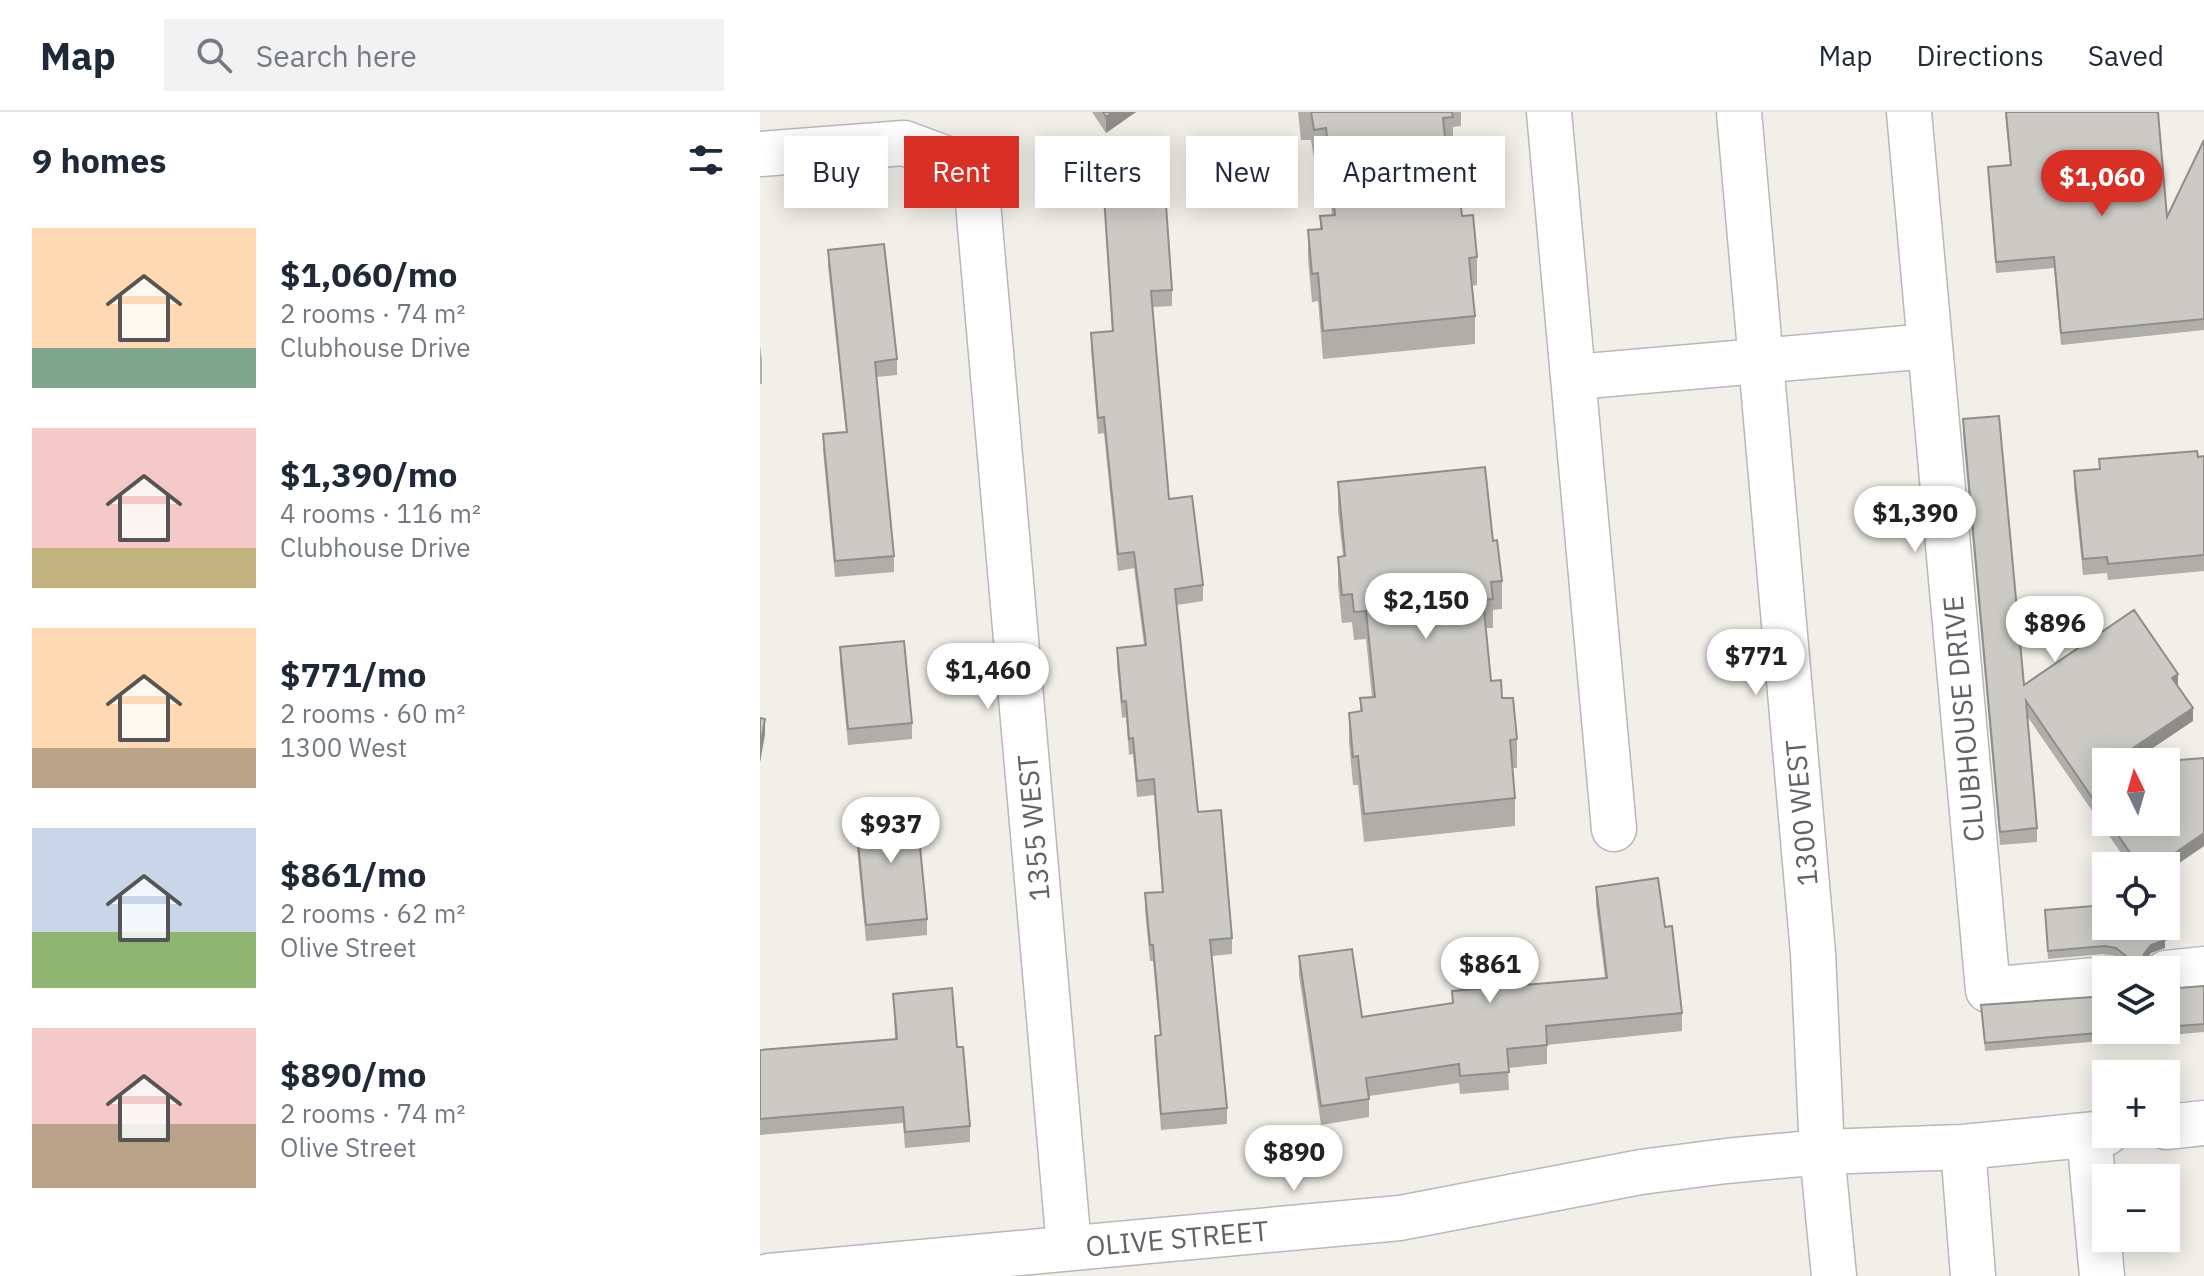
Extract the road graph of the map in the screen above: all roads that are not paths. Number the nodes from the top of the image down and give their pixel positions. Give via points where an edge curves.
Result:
1 (1549, 112) edge
2 (1739, 112) edge
3 (1909, 112) edge
4 (760, 154) edge
5 (1929, 346) junction
6 (1761, 360) junction
7 (1575, 377) junction
8 (1614, 829) dead end
9 (2204, 969) edge
10 (2180, 972) edge
11 (2092, 980) edge
12 (2204, 1123) edge
13 (2180, 1126) edge
14 (2092, 1134) edge
15 (1963, 1147) junction
16 (2097, 1148) edge
17 (1822, 1152) junction
18 (1069, 1247) junction
19 (769, 1276) edge
20 (1834, 1276) edge
21 (1973, 1276) edge
22 (2102, 1276) edge

1 - 7 street
2 - 6 street, 1300 WEST
3 - 5 street, CLUBHOUSE DRIVE
4 - 18 street, 1355 WEST via 904,143 975,169
5 - 6 street
5 - 11 street, CLUBHOUSE DRIVE via 1988,990
6 - 7 street
6 - 17 street, 1300 WEST via 1813,953
7 - 8 street
9 - 10 street
12 - 13 street
14 - 15 street, OLIVE STREET
15 - 17 street, OLIVE STREET
15 - 21 street
16 - 22 street
17 - 18 street, OLIVE STREET via 1641,1172 1400,1218
17 - 20 street, 1300 WEST
18 - 19 street, OLIVE STREET

